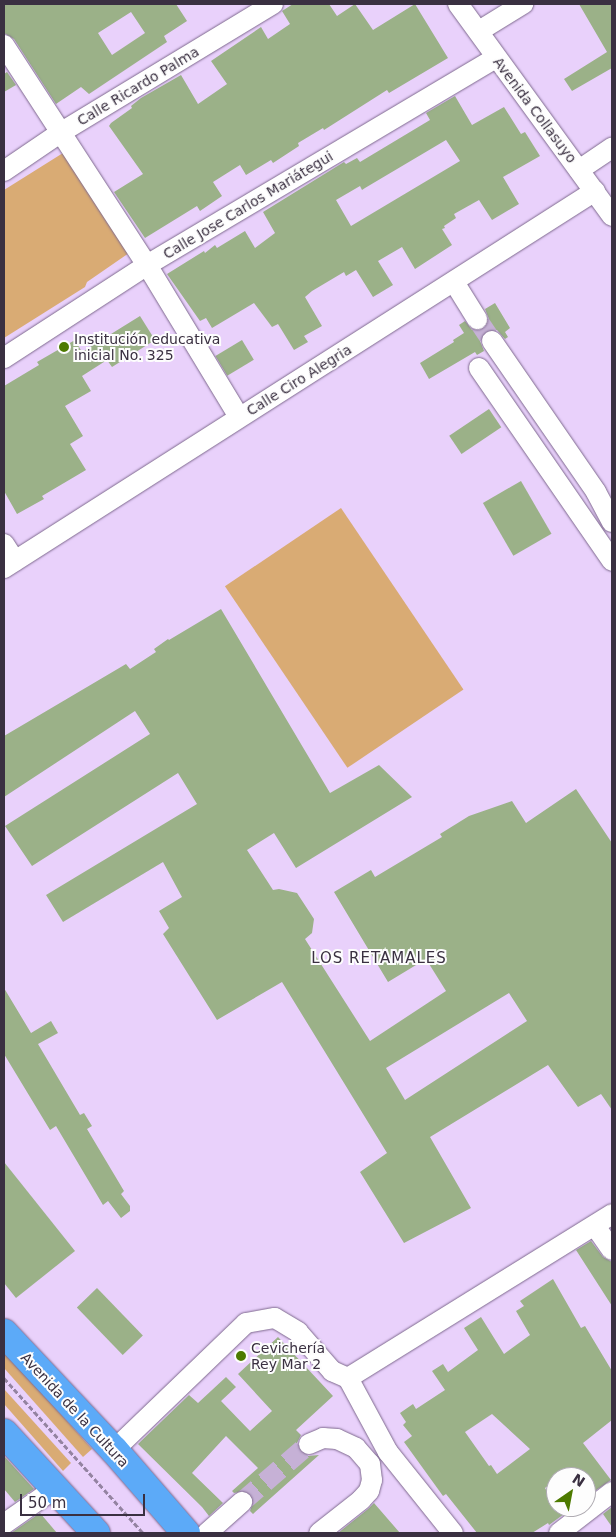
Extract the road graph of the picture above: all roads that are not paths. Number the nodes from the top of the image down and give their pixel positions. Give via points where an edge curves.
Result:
1 (273, 4) edge
2 (458, 4) edge
3 (523, 4) edge
4 (478, 31) junction
5 (4, 45) edge
6 (495, 58) junction
7 (60, 133) junction
8 (612, 148) edge
9 (579, 170) junction
10 (4, 171) edge
11 (595, 191) junction
12 (612, 216) edge
13 (147, 265) junction
14 (454, 282) junction
15 (477, 319) tunnel mouth
16 (492, 341) tunnel mouth
17 (4, 358) edge
18 (478, 368) dead end
19 (240, 418) junction
20 (596, 492) junction
21 (573, 506) junction
22 (612, 522) edge
23 (4, 544) edge
24 (612, 562) edge
25 (9, 565) edge
26 (612, 1214) edge
27 (595, 1226) junction
28 (612, 1250) edge
29 (4, 1333) edge
30 (348, 1378) junction
31 (4, 1433) edge
32 (309, 1444) tunnel mouth
33 (114, 1450) junction
34 (54, 1489) junction
35 (612, 1492) edge
36 (242, 1502) tunnel mouth
37 (4, 1524) edge
38 (96, 1533) edge
39 (186, 1533) edge
40 (207, 1533) edge
41 (319, 1533) edge
42 (453, 1533) edge
43 (559, 1533) edge

1 - 7 street, Calle Ricardo Palma
2 - 4 street, Avenida Collasuyo
3 - 4 street
4 - 6 street, Avenida Collasuyo
5 - 7 street
6 - 9 street, Avenida Collasuyo
6 - 13 street, Calle Jose Carlos Mariátegui
7 - 10 street, Calle Ricardo Palma
7 - 13 street
8 - 9 street
9 - 11 street, Avenida Collasuyo
11 - 12 street, Avenida Collasuyo
11 - 14 street, Calle Ciro Alegria
13 - 17 street, Calle Jose Carlos Mariátegui
13 - 19 street
14 - 15 street
14 - 19 street, Calle Ciro Alegria
16 - 20 street
18 - 21 street
19 - 25 street, Calle Ciro Alegria
20 - 21 street
20 - 22 street
21 - 24 street
23 - 25 street
26 - 27 street
27 - 28 street
27 - 30 street
29 - 33 highway, Avenida de la Cultura
30 - 33 street via 332,1371 298,1332 275,1318 246,1323
30 - 42 street via 388,1452
31 - 34 highway
32 - 41 street via 323,1438 338,1439 356,1448 370,1464 372,1480 369,1491 361,1500
33 - 39 highway, Avenida de la Cultura
34 - 37 street
34 - 38 highway
35 - 43 street
36 - 40 street

